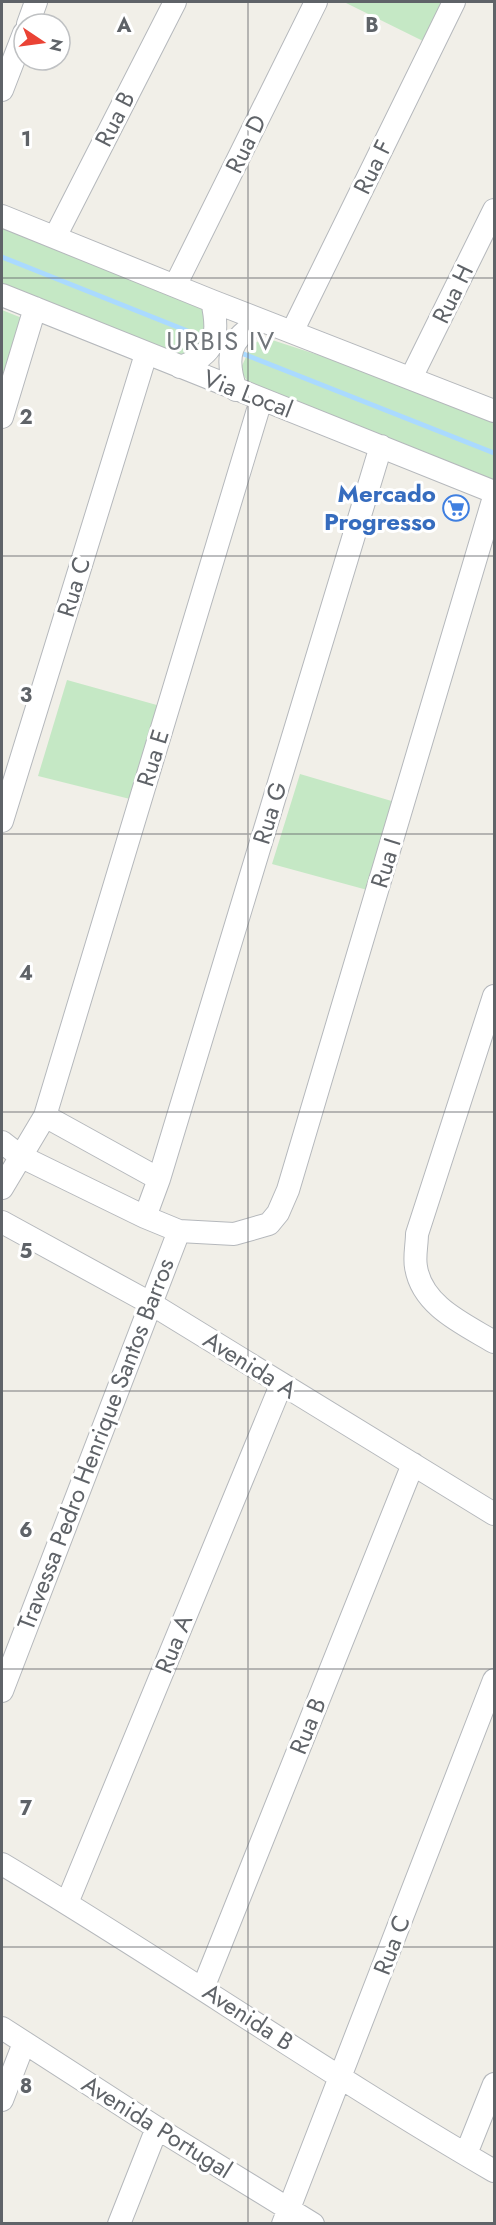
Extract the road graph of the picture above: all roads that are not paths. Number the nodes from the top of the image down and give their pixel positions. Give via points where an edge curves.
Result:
1 (175, 2) edge
2 (316, 2) edge
3 (454, 2) edge
4 (12, 64) edge
5 (2, 90) edge
6 (495, 210) edge
7 (2, 216) edge
8 (55, 237) junction
9 (175, 286) junction
10 (2, 295) edge
11 (212, 301) junction
12 (35, 308) junction
13 (263, 321) junction
14 (292, 332) junction
15 (146, 354) junction
16 (180, 367) junction
17 (411, 378) junction
18 (236, 390) junction
19 (261, 399) junction
20 (495, 411) edge
21 (2, 417) edge
22 (381, 446) junction
23 (495, 492) edge
24 (495, 497) edge
25 (2, 821) edge
26 (495, 996) edge
27 (45, 1116) junction
28 (2, 1142) edge
29 (20, 1156) junction
30 (159, 1179) junction
31 (2, 1188) edge
32 (145, 1217) junction
33 (2, 1222) edge
34 (179, 1231) junction
35 (150, 1303) junction
36 (495, 1342) edge
37 (281, 1385) junction
38 (413, 1464) junction
39 (495, 1514) edge
40 (11, 1639) edge
41 (495, 1680) edge
42 (2, 1691) edge
43 (2, 1864) edge
44 (67, 1903) junction
45 (203, 1988) junction
46 (2, 2028) edge
47 (24, 2043) junction
48 (341, 2077) junction
49 (495, 2084) edge
50 (2, 2100) edge
51 (157, 2128) junction
52 (466, 2154) junction
53 (495, 2171) edge
54 (286, 2216) edge
55 (119, 2223) edge
56 (313, 2223) edge

1 - 8 street, Rua B
2 - 9 street, Rua D
3 - 14 street, Rua F
4 - 5 street
6 - 17 street, Rua H
7 - 8 street
8 - 9 street
9 - 11 street
10 - 12 street, Via Local
11 - 13 street
11 - 16 street via 216,325 212,346 205,356
12 - 15 street, Via Local
12 - 21 street
13 - 14 street
13 - 18 street via 240,334 234,343 230,367
14 - 17 street
15 - 16 street, Via Local
15 - 25 street, Rua C
16 - 18 street, Via Local
17 - 20 street
18 - 19 street, Via Local
19 - 22 street, Via Local
19 - 27 street, Rua E
22 - 23 street, Via Local
22 - 30 street, Rua G
24 - 34 street, Rua I via 288,1190 278,1213 268,1224 234,1234
26 - 36 street via 417,1234 416,1267 426,1295 452,1317
27 - 29 street, Rua E
27 - 30 street
28 - 29 street
29 - 31 street, Rua E
29 - 32 street
30 - 32 street, Rua G
32 - 34 street
33 - 35 street, Avenida A
34 - 35 street, Travessa Pedro Henrique Santos Barros
35 - 37 street, Avenida A
35 - 40 street, Travessa Pedro Henrique Santos Barros
37 - 38 street, Avenida A
37 - 44 street, Rua A
38 - 39 street, Avenida A
38 - 45 street, Rua B
40 - 42 street, Travessa Pedro Henrique Santos Barros
41 - 48 street, Rua C
43 - 44 street, Avenida B
44 - 45 street, Avenida B
45 - 48 street, Avenida B
46 - 47 street, Avenida Portugal
47 - 50 street
47 - 51 street, Avenida Portugal
48 - 52 street, Avenida B
48 - 54 street, Rua C
49 - 52 street
51 - 54 street, Avenida Portugal
51 - 55 street
52 - 53 street, Avenida B
54 - 56 street, Avenida Portugal

